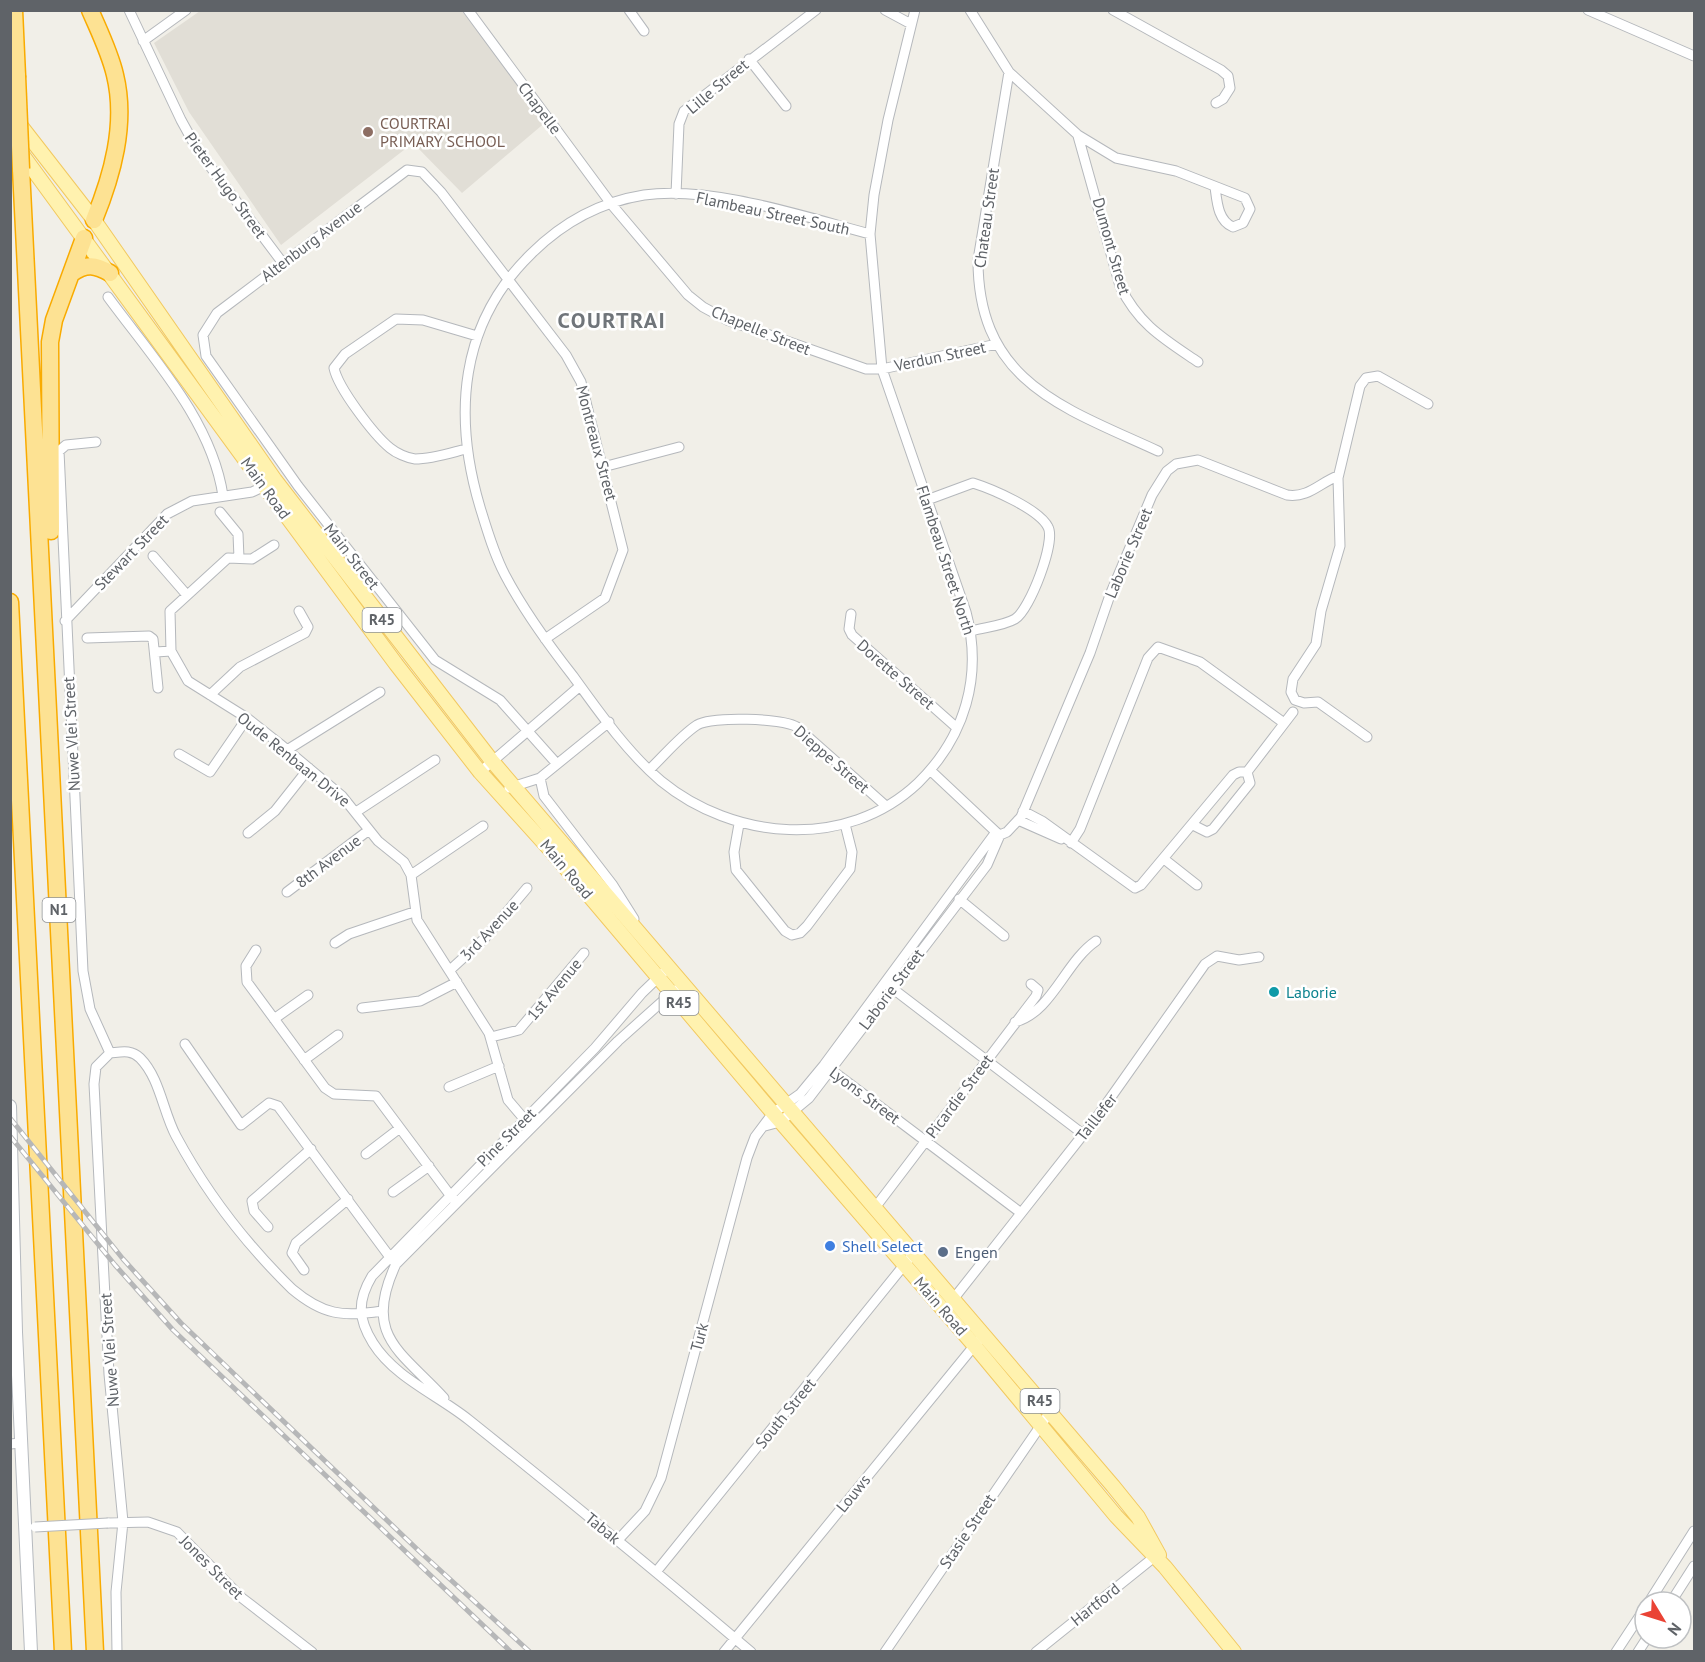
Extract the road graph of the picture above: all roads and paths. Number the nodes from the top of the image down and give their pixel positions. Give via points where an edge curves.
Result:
1 (14, 10) edge
2 (90, 10) edge
3 (129, 10) edge
4 (186, 10) edge
5 (468, 10) edge
6 (629, 10) edge
7 (816, 10) edge
8 (885, 10) edge
9 (915, 10) edge
10 (970, 10) edge
11 (1113, 10) edge
12 (1588, 10) edge
13 (911, 24) junction
14 (644, 32) dead end
15 (143, 41) junction
16 (1695, 56) edge
17 (749, 59) junction
18 (1009, 72) junction
19 (1216, 103) dead end
20 (786, 106) dead end
21 (10, 112) edge
22 (1078, 135) junction
23 (10, 138) edge
24 (407, 170) joint
25 (1215, 187) junction
26 (676, 194) junction
27 (612, 205) junction
28 (94, 220) junction
29 (870, 234) junction
30 (84, 238) junction
31 (282, 262) junction
32 (72, 273) junction
33 (110, 273) junction
34 (509, 278) junction
35 (108, 297) dead end
36 (217, 313) joint
37 (477, 336) junction
38 (997, 344) junction
39 (1198, 362) dead end
40 (882, 369) junction
41 (1428, 404) dead end
42 (96, 442) dead end
43 (680, 447) dead end
44 (465, 449) junction
45 (1158, 451) dead end
46 (603, 467) junction
47 (1338, 476) junction
48 (270, 484) junction
49 (223, 496) junction
50 (927, 500) junction
51 (220, 512) dead end
52 (274, 545) dead end
53 (153, 556) dead end
54 (239, 558) junction
55 (186, 594) junction
56 (10, 602) edge
57 (299, 611) dead end
58 (851, 614) dead end
59 (65, 621) junction
60 (971, 631) junction
61 (87, 638) dead end
62 (545, 639) junction
63 (171, 651) junction
64 (156, 652) junction
65 (580, 686) junction
66 (158, 688) dead end
67 (380, 692) dead end
68 (210, 695) junction
69 (1293, 712) dead end
70 (247, 718) junction
71 (609, 722) junction
72 (1284, 723) junction
73 (957, 728) junction
74 (527, 729) junction
75 (1366, 737) dead end
76 (287, 750) junction
77 (179, 754) dead end
78 (435, 760) dead end
79 (492, 761) junction
80 (557, 764) junction
81 (309, 768) junction
82 (649, 770) junction
83 (930, 770) junction
84 (480, 772) junction
85 (1247, 772) junction
86 (540, 778) junction
87 (514, 786) junction
88 (500, 793) junction
89 (53, 795) junction
90 (886, 806) junction
91 (1023, 811) junction
92 (356, 812) junction
93 (1018, 820) junction
94 (739, 824) junction
95 (845, 824) junction
96 (1193, 825) junction
97 (483, 826) dead end
98 (369, 830) junction
99 (248, 833) dead end
100 (998, 834) junction
101 (1071, 843) junction
102 (1164, 859) junction
103 (411, 875) junction
104 (1197, 885) dead end
105 (527, 888) dead end
106 (288, 892) dead end
107 (947, 899) junction
108 (957, 902) junction
109 (414, 912) junction
110 (1004, 936) dead end
111 (645, 940) junction
112 (1096, 941) dead end
113 (334, 944) dead end
114 (256, 950) dead end
115 (584, 952) dead end
116 (1259, 957) dead end
117 (668, 968) junction
118 (450, 970) junction
119 (657, 978) junction
120 (457, 982) junction
121 (681, 983) junction
122 (1031, 984) dead end
123 (888, 985) junction
124 (671, 994) junction
125 (308, 995) dead end
126 (362, 1008) dead end
127 (274, 1020) junction
128 (1015, 1022) junction
129 (338, 1035) dead end
130 (491, 1037) junction
131 (185, 1044) dead end
132 (110, 1053) junction
133 (304, 1060) junction
134 (986, 1060) junction
135 (499, 1066) junction
136 (827, 1067) junction
137 (449, 1087) dead end
138 (10, 1106) edge
139 (789, 1109) junction
140 (777, 1118) junction
141 (525, 1120) junction
142 (534, 1125) junction
143 (400, 1128) junction
144 (1083, 1134) junction
145 (925, 1141) junction
146 (310, 1149) junction
147 (366, 1154) dead end
148 (429, 1166) junction
149 (393, 1192) dead end
150 (449, 1194) junction
151 (348, 1199) junction
152 (456, 1203) junction
153 (874, 1209) junction
154 (13, 1212) edge
155 (1021, 1213) junction
156 (268, 1227) dead end
157 (389, 1257) junction
158 (909, 1259) junction
159 (396, 1264) junction
160 (304, 1270) dead end
161 (949, 1305) junction
162 (382, 1311) junction
163 (360, 1315) junction
164 (14, 1333) edge
165 (978, 1339) junction
166 (452, 1407) junction
167 (1050, 1412) junction
168 (1041, 1424) junction
169 (16, 1443) edge
170 (123, 1522) junction
171 (30, 1528) junction
172 (1695, 1531) edge
173 (618, 1540) junction
174 (1156, 1556) junction
175 (1695, 1566) edge
176 (656, 1572) junction
177 (1657, 1590) edge
178 (1679, 1590) edge
179 (1633, 1626) edge
180 (735, 1638) junction
181 (31, 1652) edge
182 (63, 1652) edge
183 (95, 1652) edge
184 (117, 1652) edge
185 (312, 1652) edge
186 (724, 1652) edge
187 (751, 1652) edge
188 (885, 1652) edge
189 (1036, 1652) edge
190 (1234, 1652) edge
191 (1616, 1652) edge

1 - 89 highway, N1, bridge
2 - 28 highway via 115,75 119,101 114,160
3 - 15 street, Pieter Hugo Street
4 - 15 street
5 - 27 street, Chapelle
6 - 14 street
7 - 17 street, Lille Street
8 - 13 street
9 - 13 street, Flambeau Street North
10 - 18 street
11 - 19 street via 1228,76 1230,88
12 - 16 street
13 - 29 street, Flambeau Street North via 888,120
15 - 31 street, Pieter Hugo Street via 197,150
17 - 20 street
17 - 26 street, Lille Street via 690,104 681,116
18 - 22 street
18 - 38 street, Chateau Street via 978,260 982,306
21 - 28 main road, Main Road / R45
22 - 25 street via 1116,158 1176,171
22 - 39 street, Dumont Street via 1120,286 1129,305 1143,323
23 - 30 main road, Main Road / R45
24 - 31 street, Altenburg Avenue
24 - 34 street, Montreaux Street via 418,170 427,176
25 - 25 street via 1225,221 1233,227 1243,223 1249,216 1249,203 1238,194
26 - 27 street, Flambeau Street South via 644,195
26 - 29 street, Flambeau Street South via 709,196
27 - 34 street, Flambeau Street South via 586,213 562,228
27 - 40 street, Chapelle Street via 688,295 703,307 726,320 854,366
28 - 30 main road
28 - 48 main road, Main Road / R45
29 - 40 street, Flambeau Street North
30 - 32 highway
30 - 33 main road, Main Road / R45
31 - 36 street, Altenburg Avenue
32 - 33 highway via 93,265
32 - 89 highway via 54,320 49,376
33 - 48 main road, Main Road / R45
34 - 37 street, Flambeau Street South
34 - 46 street, Montreaux Street via 579,375
35 - 49 street via 199,428 220,476
36 - 74 street, Main Street via 203,335 206,356 298,486 435,660 500,700
37 - 44 street, Flambeau Street South via 465,385
37 - 44 street via 423,320 396,319 345,354 334,369 362,414 397,453 415,459
38 - 40 street, Verdun Street
38 - 45 street, Chateau Street via 1030,385 1047,398
40 - 50 street, Flambeau Street North
41 - 47 street via 1378,376 1366,378 1353,410
42 - 59 street, Nuwe Vlei Street via 59,449
43 - 46 street
44 - 62 street, Flambeau Street South via 486,527 504,573
46 - 62 street, Montreaux Street via 624,543 621,559 605,598
47 - 75 street via 1340,546 1324,596 1316,644 1295,673 1291,692 1295,699 1320,704
47 - 91 street, Laborie Street via 1297,497 1198,460 1187,460 1167,471 1152,495
48 - 49 street, Stewart Street via 252,492
48 - 79 main road, Main Road / R45
48 - 84 main road, Main Road / R45 via 396,664
49 - 59 street, Stewart Street via 192,501 167,514
50 - 60 street, Flambeau Street North
50 - 60 street via 974,483 1038,514 1050,529 1050,547 1021,613 1008,621
51 - 54 street via 238,534
52 - 54 street via 257,557
53 - 55 street
54 - 55 street via 228,558
55 - 63 street via 168,615
56 - 182 highway, N1
57 - 68 street via 308,627 302,636 240,667
58 - 73 street, Dorette Street via 852,635
59 - 132 street, Nuwe Vlei Street via 83,971 90,1009
60 - 73 street, Flambeau Street North via 971,690
61 - 64 street via 149,636 155,641
62 - 65 street, Flambeau Street South
63 - 64 street
63 - 68 street, Oude Renbaan Drive via 182,673
64 - 66 street
65 - 71 street, Flambeau Street North
65 - 74 street
67 - 76 street
68 - 70 street, Oude Renbaan Drive
69 - 72 street
70 - 76 street, Oude Renbaan Drive
70 - 77 street via 210,772
71 - 80 street
71 - 82 street, Flambeau Street North
72 - 85 street
72 - 101 street via 1200,662 1165,647 1152,650
73 - 83 street, Flambeau Street North
74 - 79 street
74 - 80 street, Main Street
76 - 81 street, Oude Renbaan Drive
78 - 92 street
79 - 84 street
79 - 87 main road, Main Road / R45
80 - 86 street
81 - 92 street, Oude Renbaan Drive
81 - 99 street via 274,811
82 - 90 street, Dieppe Street via 699,723 784,721 797,727
82 - 94 street, Flambeau Street North via 680,794
83 - 90 street, Flambeau Street North via 907,793
83 - 100 street
84 - 88 main road, Main Road / R45
85 - 96 street via 1233,775
85 - 96 street via 1250,783 1213,829 1207,832
86 - 87 street
86 - 111 street, Main Road via 544,796 612,884
87 - 88 street
87 - 111 main road, Main Road / R45
88 - 119 main road, Main Road / R45
89 - 183 highway, N1
90 - 95 street, Flambeau Street North
91 - 93 street, Laborie Street
91 - 101 street
92 - 98 street, Oude Renbaan Drive
93 - 100 street, Laborie Street via 1007,832
93 - 101 street
94 - 95 street, Flambeau Street North via 795,831
94 - 95 street via 734,852 736,870 792,936 807,926 850,869 852,852
96 - 102 street
97 - 103 street
98 - 103 street, Oude Renbaan Drive via 405,862
98 - 106 street, 8th Avenue
100 - 107 street, Laborie Street
100 - 108 street, Laborie Street via 992,858
101 - 102 street via 1135,888
102 - 104 street
103 - 109 street
105 - 118 street, 3rd Avenue via 492,930
107 - 108 street
107 - 123 street, Laborie Street
108 - 110 street
108 - 123 street, Laborie Street
109 - 113 street via 349,934
109 - 118 street
111 - 117 main road, Main Road / R45
112 - 128 street via 1033,1016
114 - 127 street via 245,976
115 - 130 street, 1st Avenue via 519,1030
116 - 144 street, Taillefer via 1239,960 1217,956 1205,964
117 - 119 street, Pine Street
117 - 121 main road, Main Road / R45
118 - 120 street
119 - 124 main road, Main Road / R45
119 - 141 street, Pine Street
120 - 126 street via 420,1001
120 - 130 street
121 - 124 street, Pine Street
121 - 139 main road, Main Road / R45
122 - 128 street, Picardie Street via 1038,993
123 - 134 street
123 - 136 street, Laborie Street
124 - 140 main road, Main Road / R45
124 - 142 street, Pine Street
125 - 127 street
127 - 133 street
128 - 134 street, Picardie Street
129 - 133 street
130 - 135 street
131 - 146 street via 241,1125 272,1102
132 - 163 street via 128,1051 146,1065 173,1131 208,1192 280,1278 317,1307 334,1314
132 - 170 street, Nuwe Vlei Street via 96,1068 94,1084 109,1374
133 - 143 street via 333,1094 376,1096
134 - 144 street
134 - 145 street, Picardie Street
135 - 137 street
135 - 141 street via 508,1100
136 - 139 street, Laborie Street
136 - 145 street, Lyons Street
138 - 154 street
139 - 140 street
139 - 153 main road, Main Road / R45
140 - 158 main road, Main Road / R45
140 - 173 street, Turk via 755,1137 747,1158 661,1478 645,1511
141 - 142 street
141 - 150 street, Pine Street
142 - 152 street, Pine Street
143 - 147 street
143 - 148 street
144 - 155 street, Taillefer
145 - 153 street, Picardie Street
145 - 155 street, Lyons Street
146 - 151 street
146 - 156 street via 252,1201 254,1211
148 - 149 street
148 - 150 street
150 - 152 street
150 - 157 street, Pine Street
151 - 157 street
151 - 160 street via 296,1244 292,1253
152 - 159 street, Pine Street
153 - 158 main road, Main Road / R45
154 - 164 street
155 - 161 street, Taillefer
157 - 159 street
157 - 163 street, Pine Street via 368,1283
158 - 161 main road, Main Road / R45
158 - 176 street, South Street
159 - 162 street, Pine Street
161 - 165 main road, Main Road / R45
162 - 163 street
162 - 166 street, Tabak via 400,1355
163 - 166 street, Tabak via 381,1354
164 - 169 street
165 - 167 main road, Main Road / R45
165 - 168 main road, Main Road / R45
165 - 180 street, Louws
166 - 173 street, Tabak
167 - 168 street, Stasie Street
167 - 174 main road, Main Road / R45 via 1133,1511
168 - 174 main road, Main Road / R45
168 - 188 street, Stasie Street
169 - 171 street
170 - 171 street, Jones Street, bridge
170 - 184 street, Nuwe Vlei Street via 116,1592
170 - 185 street, Jones Street via 148,1522 177,1532 242,1598
171 - 181 street
172 - 177 street
173 - 176 street, Tabak
174 - 189 street, Hartford
174 - 190 main road, Main Road / R45
175 - 178 street
176 - 180 street, Tabak
179 - 191 street
180 - 186 street, Louws
180 - 187 street, Tabak

